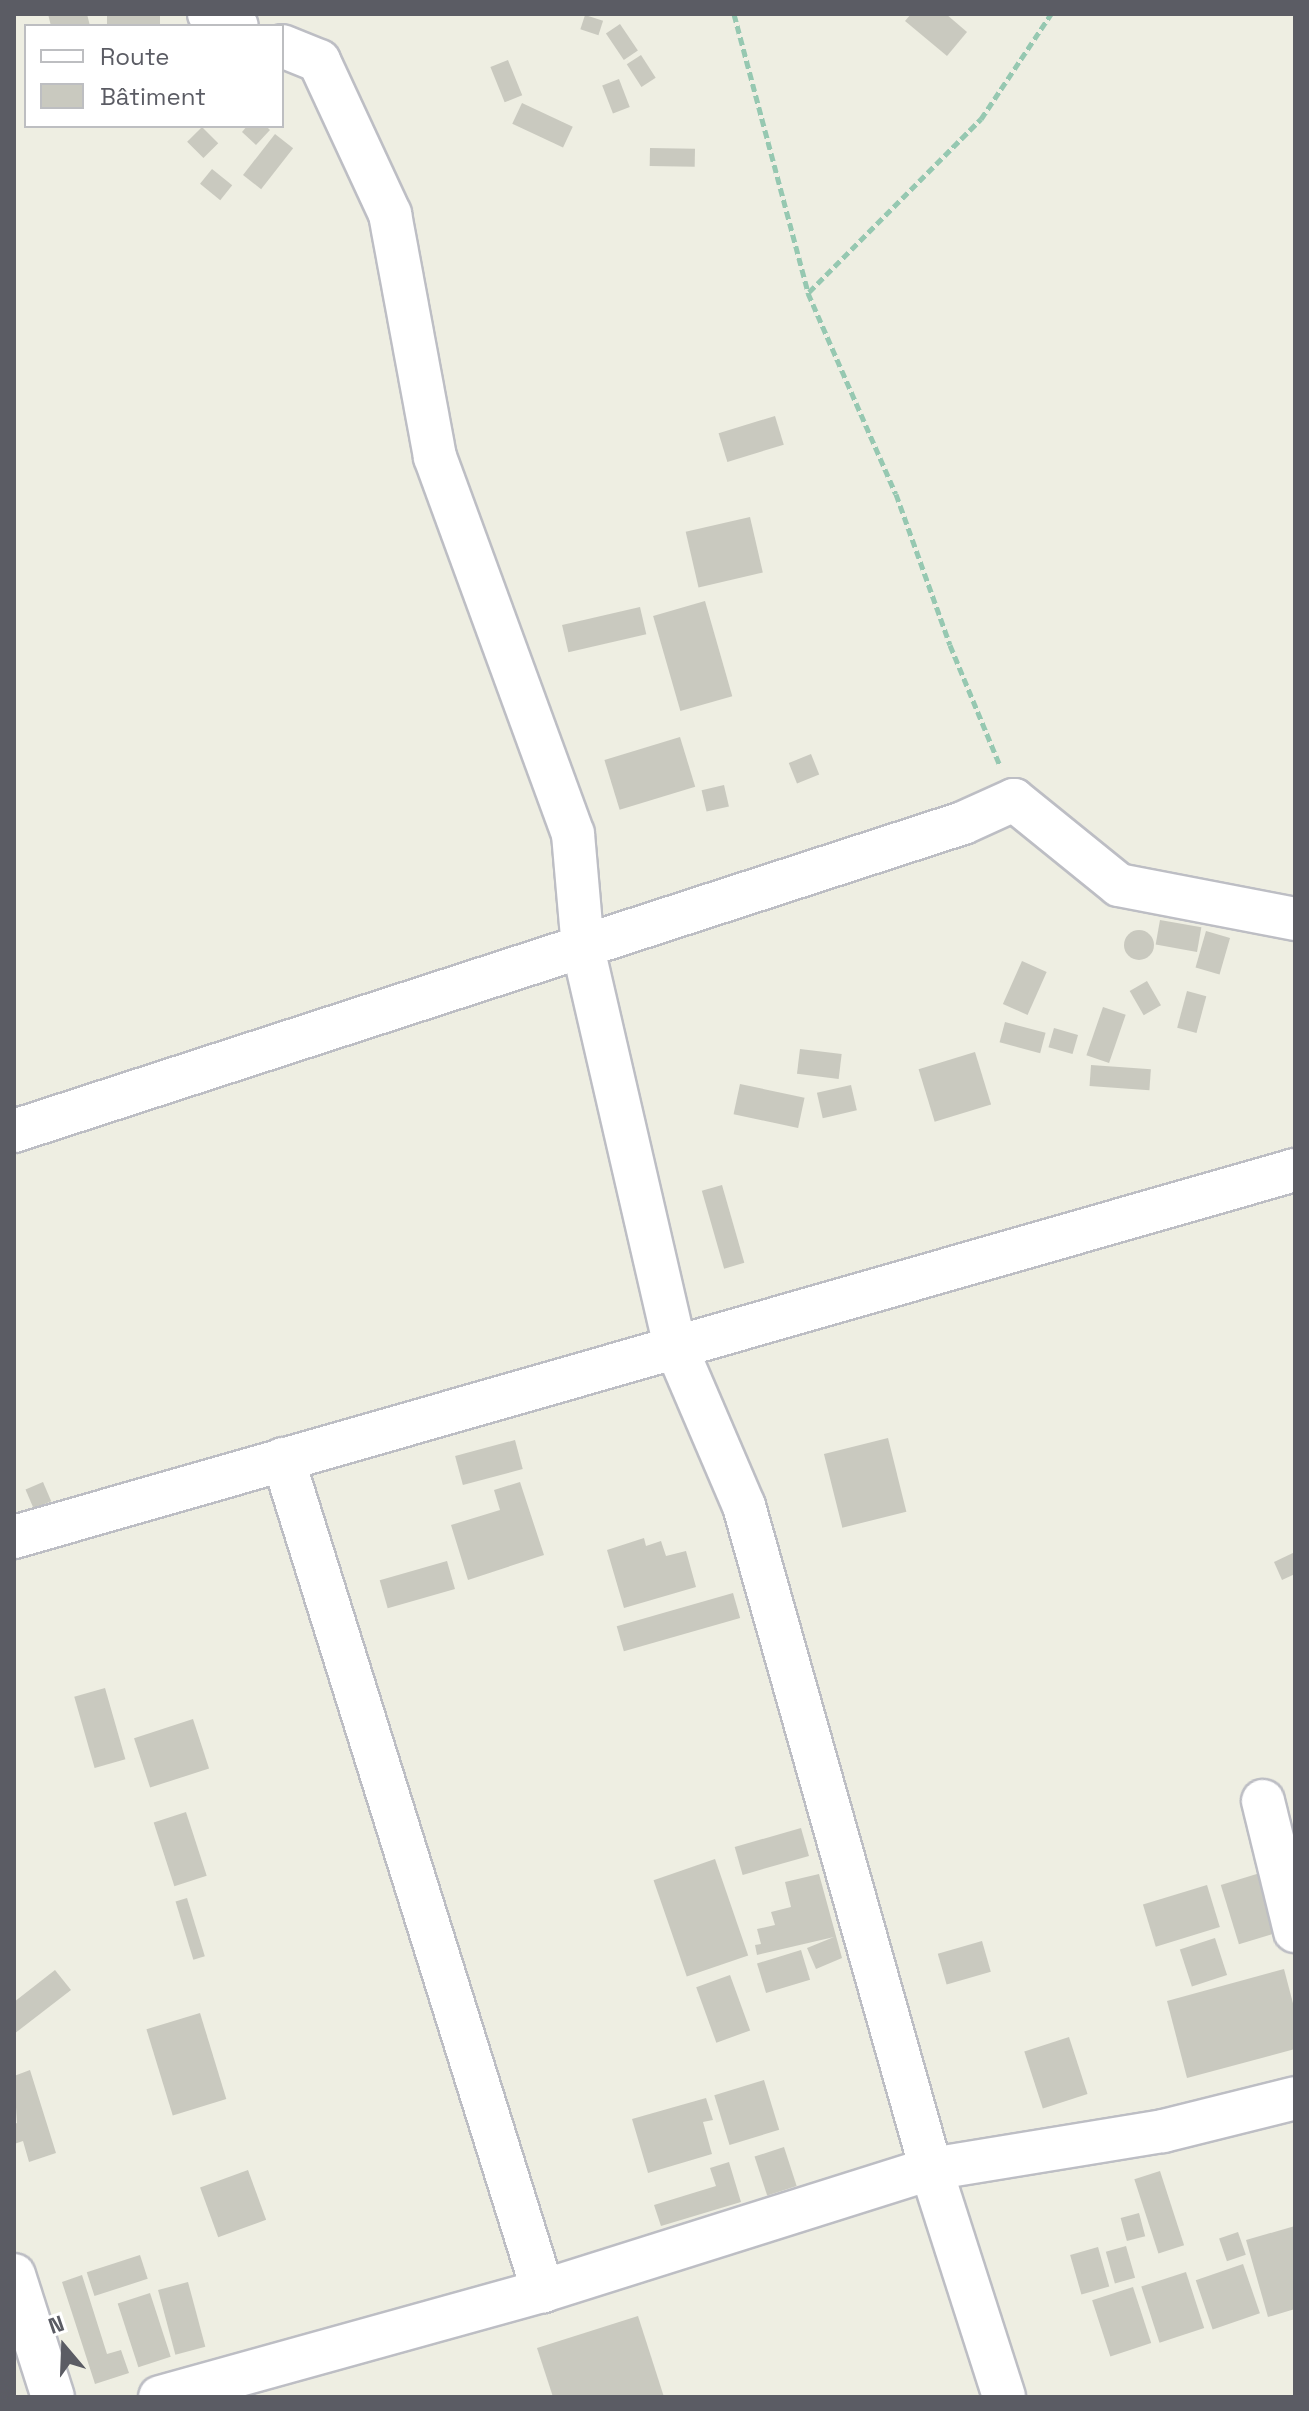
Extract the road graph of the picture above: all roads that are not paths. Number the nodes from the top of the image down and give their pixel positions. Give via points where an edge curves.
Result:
1 (209, 14) edge
2 (232, 24) edge
3 (284, 47) edge
4 (1295, 919) edge
5 (583, 948) junction
6 (14, 1131) edge
7 (1295, 1170) edge
8 (675, 1345) junction
9 (283, 1459) junction
10 (14, 1537) edge
11 (1263, 1801) dead end
12 (1295, 1931) edge
13 (1295, 2098) edge
14 (931, 2169) junction
15 (14, 2275) edge
16 (543, 2291) junction
17 (53, 2397) edge
18 (160, 2397) edge
19 (1004, 2397) edge

1 - 2 street
3 - 5 street via 319,61 390,214 435,457 573,834
4 - 5 street via 1119,885 1014,800 963,823
5 - 6 street
5 - 8 street
7 - 8 street
8 - 9 street
8 - 14 street via 744,1506
9 - 10 street
9 - 16 street
11 - 12 street
13 - 14 street via 1163,2131
14 - 16 street
14 - 19 street
15 - 17 street
16 - 18 street

